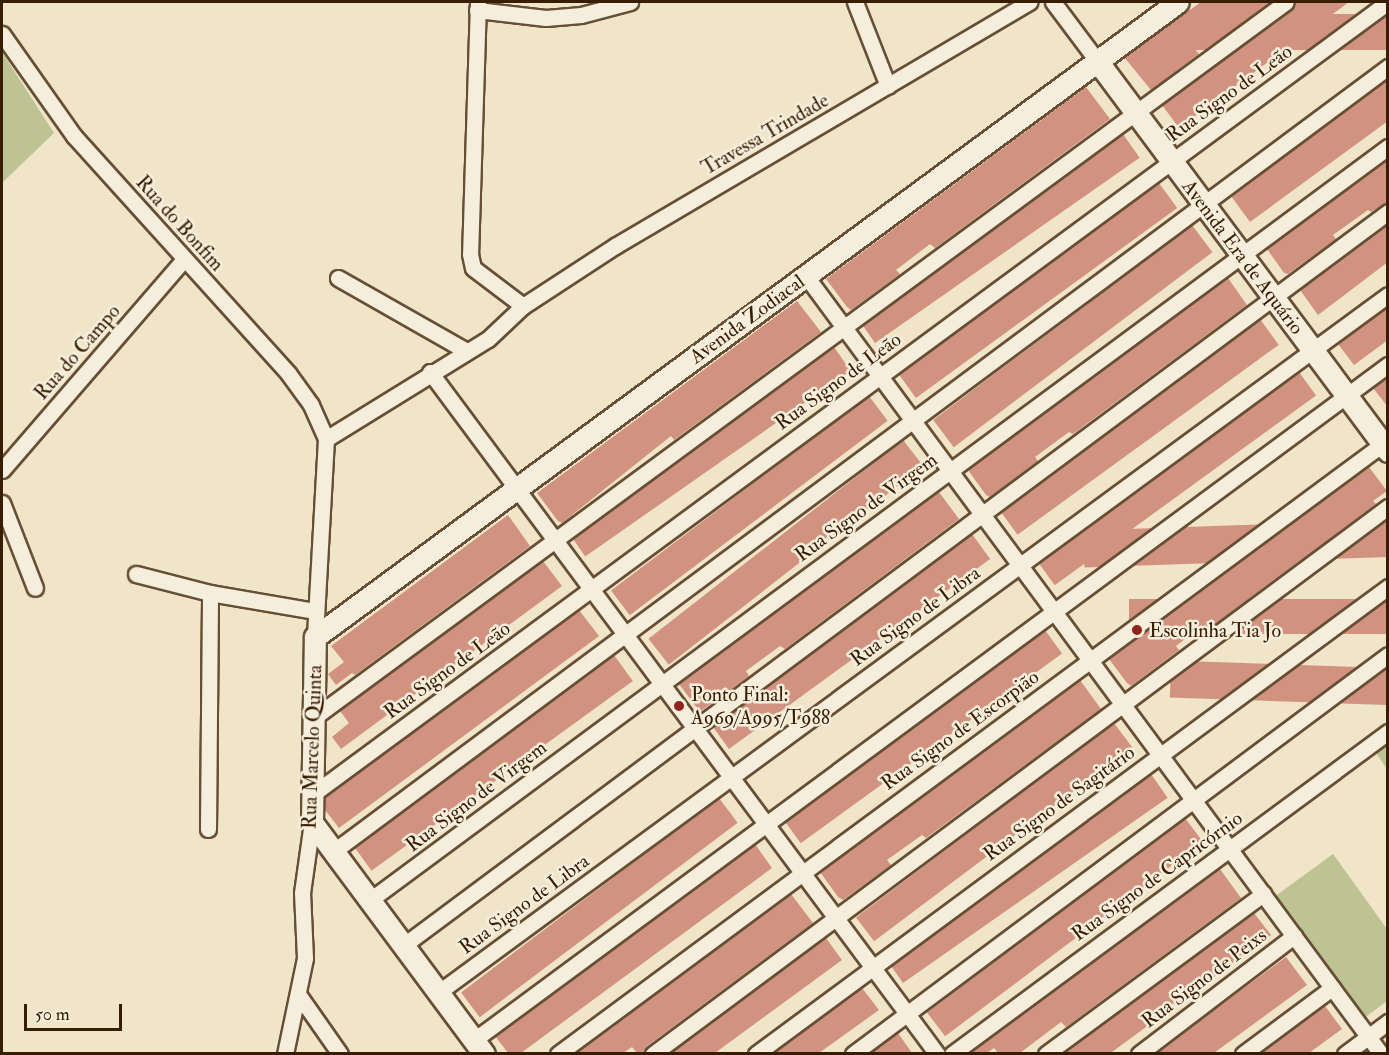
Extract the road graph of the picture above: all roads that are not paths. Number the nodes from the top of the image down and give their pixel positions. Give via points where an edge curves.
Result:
1 (630, 2) edge
2 (855, 2) edge
3 (1030, 2) edge
4 (1053, 2) edge
5 (1178, 2) edge
6 (1286, 2) edge
7 (1388, 2) edge
8 (477, 6) edge
9 (2, 34) edge
10 (1098, 62) junction
11 (1388, 67) edge
12 (888, 86) junction
13 (1135, 112) junction
14 (1388, 147) edge
15 (1172, 161) junction
16 (1203, 204) junction
17 (1388, 212) edge
18 (1242, 255) junction
19 (183, 260) junction
20 (806, 276) junction
21 (339, 278) dead end
22 (1388, 295) edge
23 (1273, 297) junction
24 (523, 306) junction
25 (844, 328) junction
26 (465, 350) junction
27 (1312, 350) junction
28 (1388, 365) edge
29 (430, 372) junction
30 (880, 376) junction
31 (1346, 395) junction
32 (912, 420) junction
33 (326, 439) junction
34 (1386, 445) edge
35 (2, 470) edge
36 (950, 471) junction
37 (517, 488) junction
38 (2, 503) edge
39 (1388, 507) edge
40 (982, 514) junction
41 (555, 540) junction
42 (1020, 565) junction
43 (136, 574) dead end
44 (1388, 587) edge
45 (35, 588) dead end
46 (592, 589) junction
47 (210, 593) junction
48 (315, 611) junction
49 (1054, 611) junction
50 (625, 634) junction
51 (315, 637) junction
52 (1388, 655) edge
53 (1090, 660) junction
54 (662, 684) junction
55 (1122, 704) junction
56 (316, 716) junction
57 (695, 728) junction
58 (1388, 732) edge
59 (1160, 755) junction
60 (731, 777) junction
61 (313, 794) junction
62 (1193, 800) junction
63 (312, 822) junction
64 (766, 824) junction
65 (208, 829) dead end
66 (1229, 849) junction
67 (334, 851) junction
68 (802, 872) junction
69 (1263, 894) junction
70 (370, 900) junction
71 (836, 917) junction
72 (1294, 936) junction
73 (404, 945) junction
74 (873, 967) junction
75 (1332, 988) junction
76 (439, 992) junction
77 (298, 994) junction
78 (907, 1013) junction
79 (1388, 1022) edge
80 (1368, 1036) junction
81 (479, 1047) edge
82 (285, 1053) edge
83 (340, 1053) edge
84 (558, 1053) edge
85 (653, 1053) edge
86 (756, 1053) edge
87 (853, 1053) edge
88 (937, 1053) edge
89 (952, 1053) edge
90 (1046, 1053) edge
91 (1139, 1053) edge
92 (1243, 1053) edge
93 (1345, 1053) edge
94 (1381, 1053) edge

1 - 8 street via 581,15 546,18
2 - 12 street
3 - 12 street, Travessa Trindade via 978,28
4 - 10 street
5 - 10 street, Avenida Zodiacal
6 - 13 street
7 - 15 street, Rua Signo de Leão
8 - 24 street via 470,254 473,268
9 - 19 street, Rua do Bonfim via 74,136
10 - 13 street, Avenida Era de Aquário
10 - 20 street, Avenida Zodiacal
11 - 16 street
12 - 24 street, Travessa Trindade via 615,246
13 - 15 street, Avenida Era de Aquário
13 - 25 street
14 - 18 street, Rua Signo de Virgem
15 - 16 street, Avenida Era de Aquário
15 - 30 street, Rua Signo de Leão
16 - 18 street, Avenida Era de Aquário
16 - 32 street
17 - 23 street
18 - 23 street, Avenida Era de Aquário
18 - 36 street, Rua Signo de Virgem
19 - 33 street, Rua do Bonfim via 288,373 311,405
19 - 35 street, Rua do Campo
20 - 25 street
20 - 37 street, Avenida Zodiacal
21 - 26 street
22 - 27 street, Rua Signo de Libra
23 - 27 street, Avenida Era de Aquário
23 - 40 street
24 - 26 street, Travessa Trindade via 506,326
25 - 30 street
25 - 41 street
26 - 29 street, Travessa Trindade
27 - 31 street, Avenida Era de Aquário
27 - 42 street, Rua Signo de Libra
28 - 31 street
29 - 33 street, Travessa Trindade
29 - 37 street
30 - 32 street
30 - 46 street, Rua Signo de Leão
31 - 34 street, Avenida Era de Aquário
31 - 49 street
32 - 36 street
32 - 50 street
33 - 48 street, Rua Marcelo Quinta
34 - 53 street, Rua Signo de Escorpião
36 - 40 street
36 - 54 street, Rua Signo de Virgem
37 - 41 street
37 - 51 street, Avenida Zodiacal
38 - 45 street
39 - 55 street
40 - 42 street
40 - 57 street
41 - 46 street
41 - 56 street
42 - 49 street
42 - 60 street, Rua Signo de Libra
43 - 47 street
44 - 59 street, Rua Signo de Sagitário
46 - 50 street
46 - 61 street, Rua Signo de Leão
47 - 48 street
47 - 65 street
48 - 51 street, Rua Marcelo Quinta
49 - 53 street
49 - 64 street
50 - 54 street
50 - 67 street
51 - 56 street, Rua Marcelo Quinta
52 - 62 street
53 - 55 street
53 - 68 street, Rua Signo de Escorpião
54 - 57 street
54 - 70 street, Rua Signo de Virgem
55 - 59 street
55 - 71 street
56 - 61 street, Rua Marcelo Quinta
57 - 60 street
57 - 73 street
58 - 66 street, Rua Signo de Capricórnio
59 - 62 street
59 - 74 street, Rua Signo de Sagitário
60 - 64 street
60 - 76 street, Rua Signo de Libra
61 - 63 street, Rua Marcelo Quinta
62 - 66 street
62 - 78 street
63 - 67 street
63 - 77 street, Rua Marcelo Quinta via 302,893 305,958
64 - 68 street
64 - 81 street
66 - 69 street
66 - 89 street, Rua Signo de Capricórnio
67 - 70 street
68 - 71 street
68 - 84 street, Rua Signo de Escorpião
69 - 72 street
69 - 90 street
70 - 73 street
71 - 74 street
71 - 85 street
72 - 75 street
72 - 91 street, Rua Signo de Peixs
73 - 76 street
74 - 78 street
74 - 86 street, Rua Signo de Sagitário
75 - 80 street
75 - 92 street
76 - 81 street
77 - 82 street, Rua Marcelo Quinta
77 - 83 street
78 - 87 street
78 - 88 street
79 - 80 street
80 - 93 street
80 - 94 street

